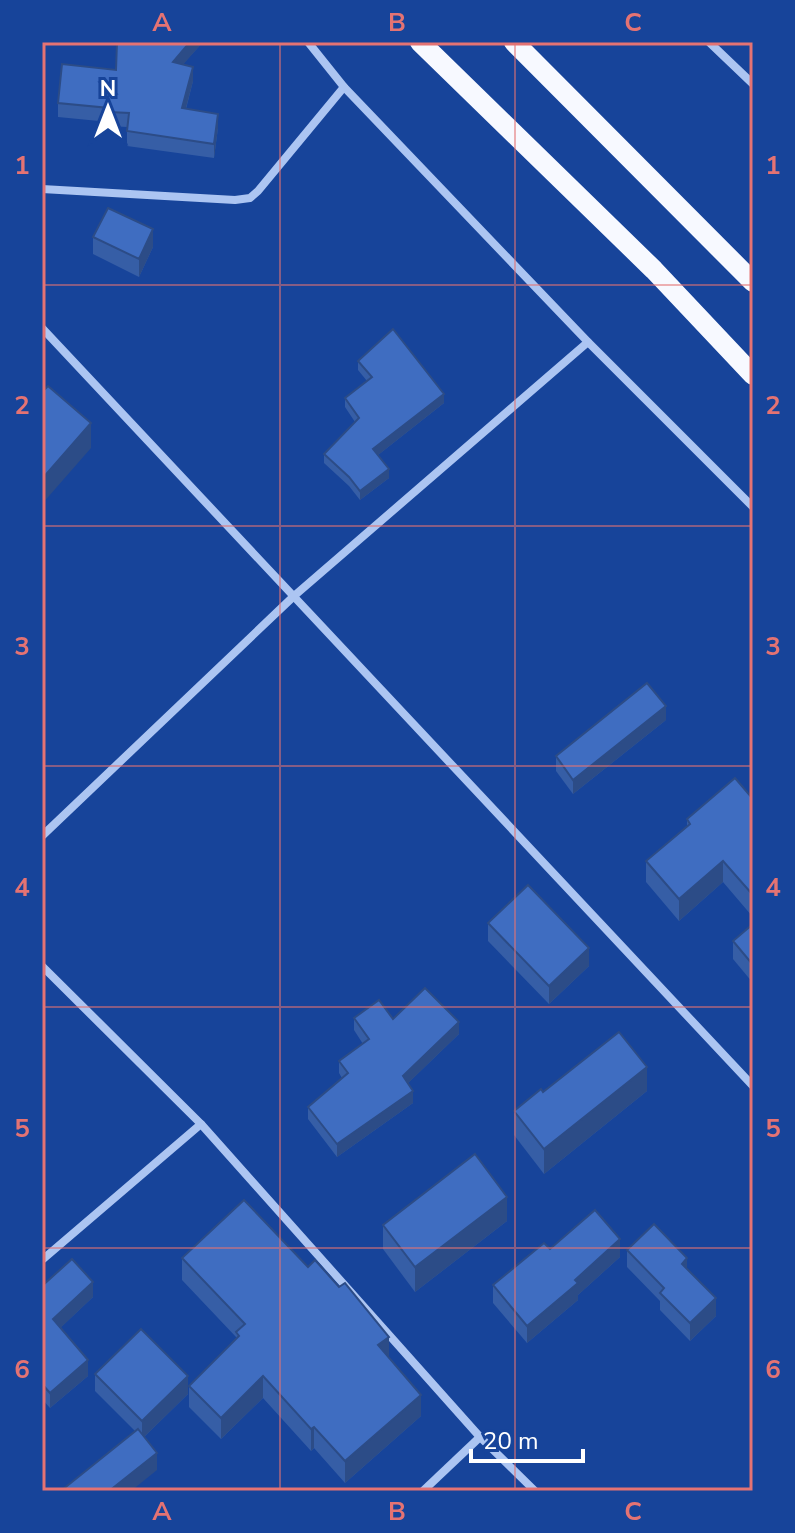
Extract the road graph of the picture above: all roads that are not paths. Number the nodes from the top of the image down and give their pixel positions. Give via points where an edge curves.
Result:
1 (308, 42) edge
2 (420, 42) edge
3 (514, 42) edge
4 (709, 42) edge
5 (753, 84) edge
6 (344, 87) junction
7 (42, 189) edge
8 (753, 282) edge
9 (42, 328) edge
10 (588, 342) junction
11 (753, 375) edge
12 (753, 507) edge
13 (294, 596) junction
14 (42, 836) edge
15 (42, 966) edge
16 (753, 1086) edge
17 (201, 1124) junction
18 (42, 1260) edge
19 (480, 1437) junction
20 (423, 1491) edge
21 (535, 1491) edge

1 - 6 street
2 - 11 main road via 654,270
3 - 8 main road
4 - 5 street
6 - 7 street via 250,198
6 - 10 street
9 - 13 street
10 - 12 street
10 - 13 street
13 - 14 street
13 - 16 street
15 - 17 street
17 - 18 street
17 - 19 street
19 - 20 street
19 - 21 street

